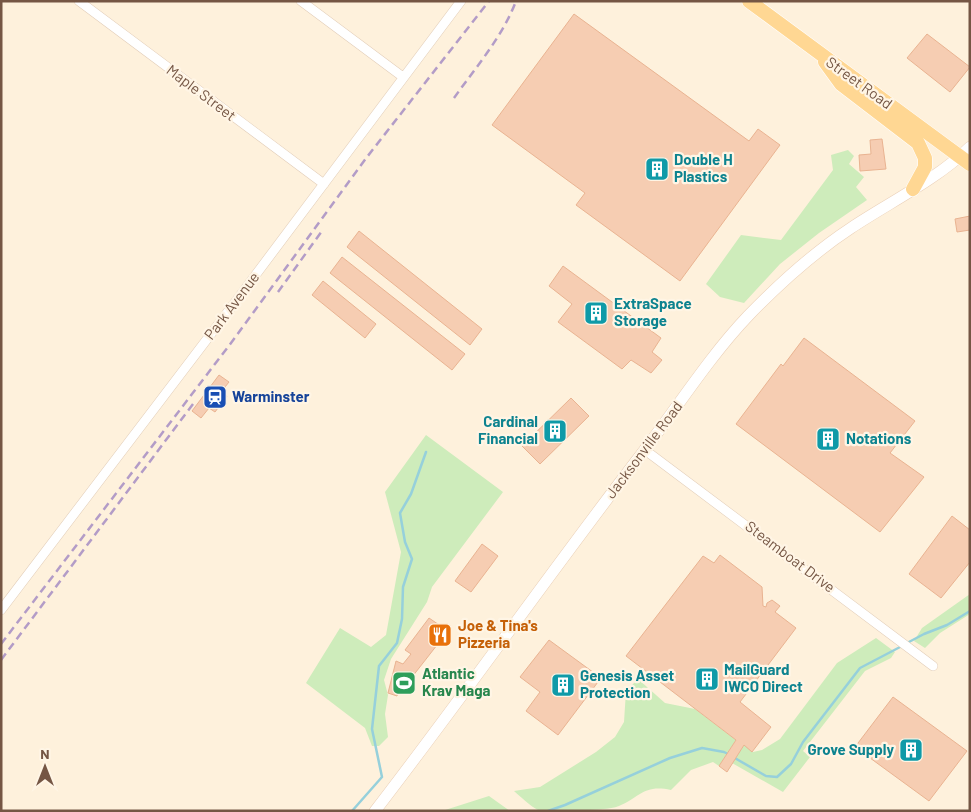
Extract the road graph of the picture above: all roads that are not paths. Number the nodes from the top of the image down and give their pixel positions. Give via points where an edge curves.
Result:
1 (79, 1) edge
2 (301, 1) edge
3 (461, 1) edge
4 (749, 1) edge
5 (818, 53) junction
6 (403, 77) junction
7 (966, 156) edge
8 (324, 184) junction
9 (913, 189) junction
10 (645, 450) junction
11 (1, 610) edge
12 (933, 666) dead end
13 (375, 811) edge

1 - 8 street, Maple Street
2 - 6 street
3 - 6 street, Park Avenue
4 - 5 main road, Street Road
5 - 7 main road, Street Road
5 - 9 main road via 841,84 918,143 925,167
6 - 8 street, Park Avenue
7 - 9 main road, Jacksonville Road
8 - 11 street, Park Avenue
9 - 10 main road, Jacksonville Road via 823,248 746,318
10 - 12 street, Steamboat Drive
10 - 13 main road, Jacksonville Road

